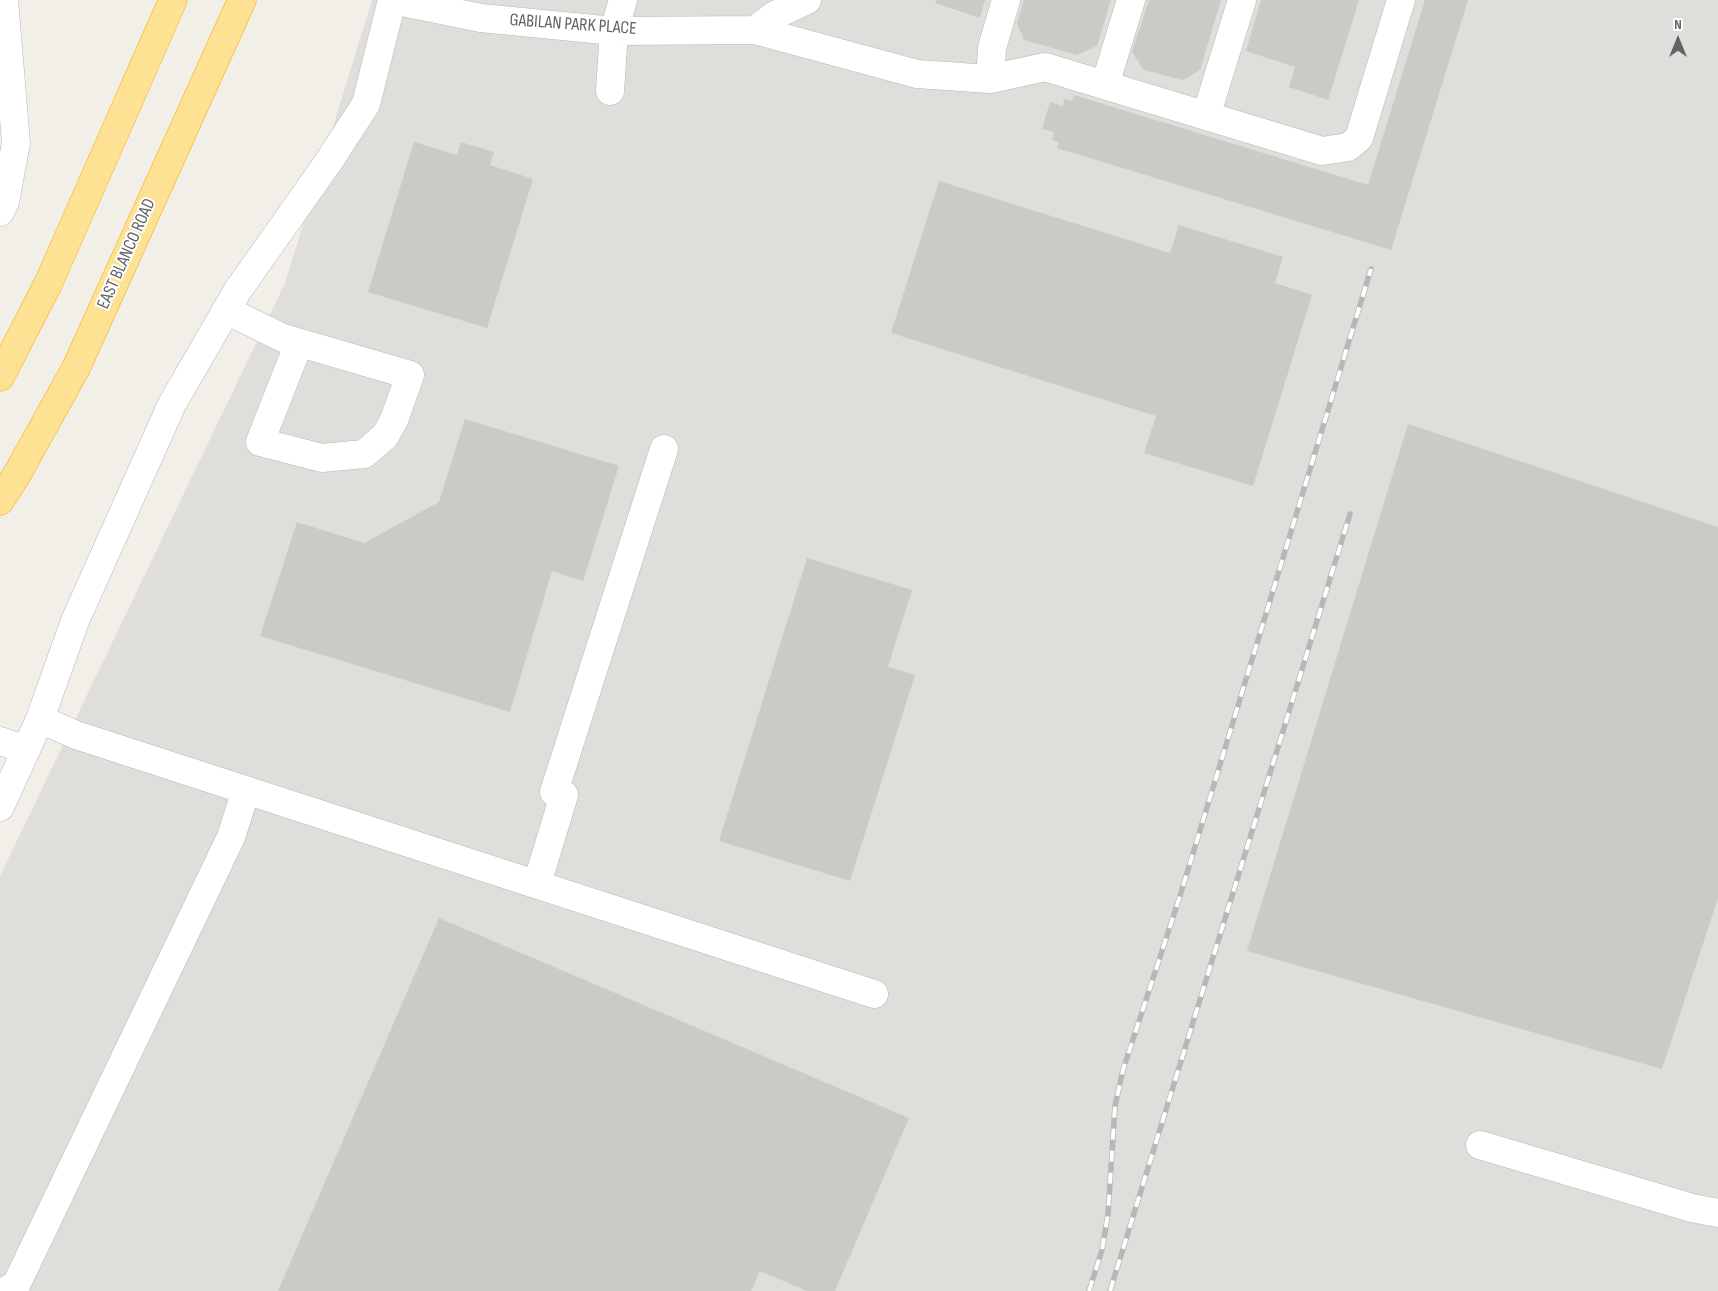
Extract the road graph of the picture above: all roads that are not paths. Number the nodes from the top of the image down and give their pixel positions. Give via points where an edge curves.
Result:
1 (4, 0) edge
2 (173, 0) edge
3 (242, 0) edge
4 (392, 0) edge
5 (623, 0) edge
6 (807, 0) edge
7 (1006, 0) edge
8 (1131, 0) edge
9 (1242, 0) edge
10 (1401, 0) edge
11 (756, 30) junction
12 (614, 31) junction
13 (990, 79) junction
14 (1105, 85) junction
15 (610, 90) dead end
16 (1206, 116) junction
17 (7, 129) edge
18 (0, 212) edge
19 (226, 310) junction
20 (299, 343) junction
21 (0, 377) edge
22 (664, 449) dead end
23 (0, 501) edge
24 (40, 719) junction
25 (0, 741) edge
26 (26, 750) junction
27 (246, 790) junction
28 (0, 807) edge
29 (537, 884) junction
30 (874, 994) dead end
31 (1480, 1145) dead end
32 (1718, 1213) edge
33 (5, 1291) edge

1 - 17 street
2 - 21 highway via 48,284
3 - 23 highway, EAST BLANCO ROAD via 76,368
4 - 12 street, GABILAN PARK PLACE via 481,18
4 - 19 street via 366,104
5 - 12 street
6 - 11 street via 775,15
7 - 13 street via 992,48
8 - 14 street
9 - 16 street
10 - 16 street, GABILAN PARK PLACE via 1359,138 1348,147 1322,151
11 - 12 street, GABILAN PARK PLACE
11 - 13 street, GABILAN PARK PLACE via 917,74
12 - 15 street
13 - 14 street, GABILAN PARK PLACE via 1045,67
14 - 16 street, GABILAN PARK PLACE
17 - 18 street via 16,143 5,202
19 - 20 street
19 - 24 street via 168,413 75,620
20 - 20 street via 410,375 385,436 364,454 322,458 260,442
22 - 29 street via 559,794
24 - 26 street
24 - 27 street via 76,735
25 - 26 street
26 - 28 street
27 - 29 street
27 - 33 street via 231,837 16,1285
29 - 30 street
31 - 32 street

